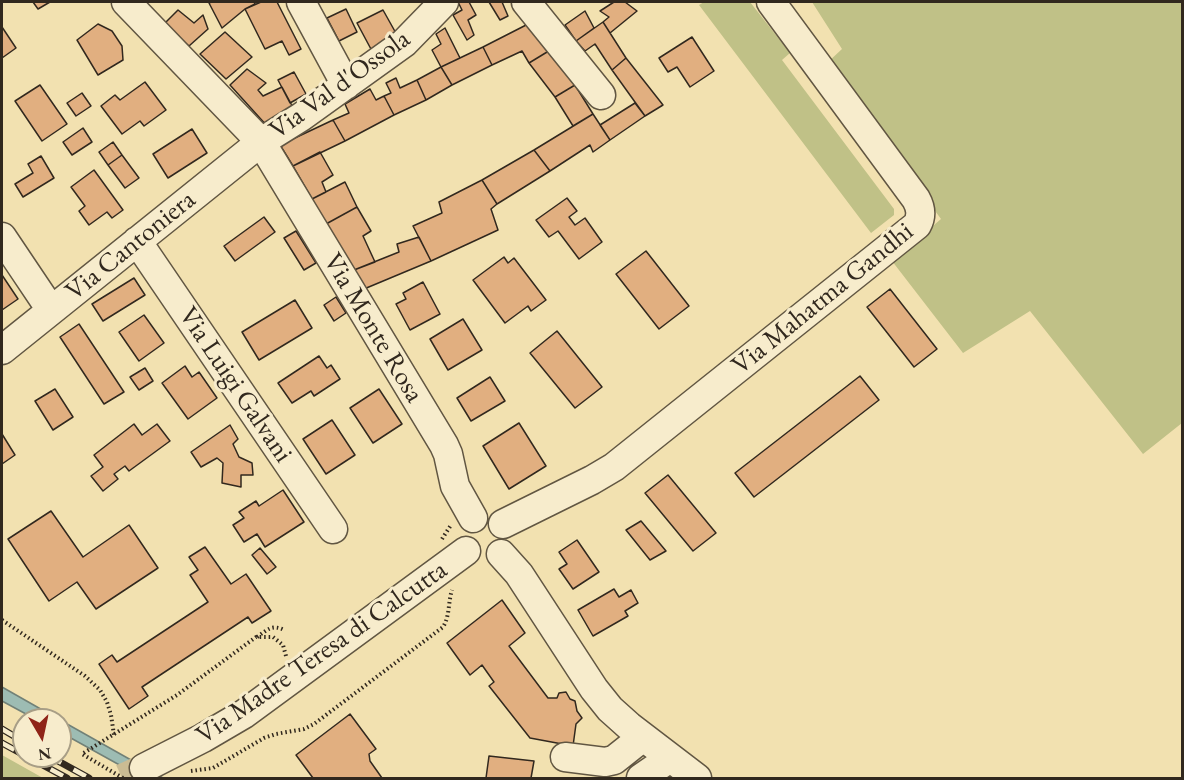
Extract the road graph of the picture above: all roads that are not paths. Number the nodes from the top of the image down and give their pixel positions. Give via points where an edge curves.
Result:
1 (126, 2) edge
2 (301, 2) edge
3 (444, 2) edge
4 (526, 2) edge
5 (771, 2) edge
6 (346, 85) junction
7 (601, 94) dead end
8 (261, 142) junction
9 (2, 237) edge
10 (137, 241) junction
11 (51, 310) junction
12 (2, 350) edge
13 (467, 507) junction
14 (503, 524) junction
15 (333, 529) dead end
16 (501, 554) junction
17 (456, 559) junction
18 (643, 737) junction
19 (565, 757) dead end
20 (676, 770) edge
21 (134, 773) tunnel mouth
22 (641, 778) edge

1 - 8 street, Via Monte Rosa
2 - 6 street
3 - 6 street, Via Val d'Ossola via 404,43
4 - 7 street
5 - 14 street, Via Mahatma Gandhi via 920,205 917,225 614,467
6 - 8 street, Via Val d'Ossola
8 - 10 street, Via Cantoniera
8 - 13 street, Via Monte Rosa via 444,445 455,486
9 - 11 street
10 - 11 street, Via Cantoniera
10 - 15 street, Via Luigi Galvani
11 - 12 street, Via Cantoniera
13 - 14 street
13 - 17 street via 468,523
14 - 16 street via 507,536
16 - 17 street via 479,560
16 - 18 street via 519,574 594,689 610,709
17 - 21 street, Via Madre Teresa di Calcutta via 244,714
18 - 19 street via 614,760
18 - 20 street
20 - 22 street

